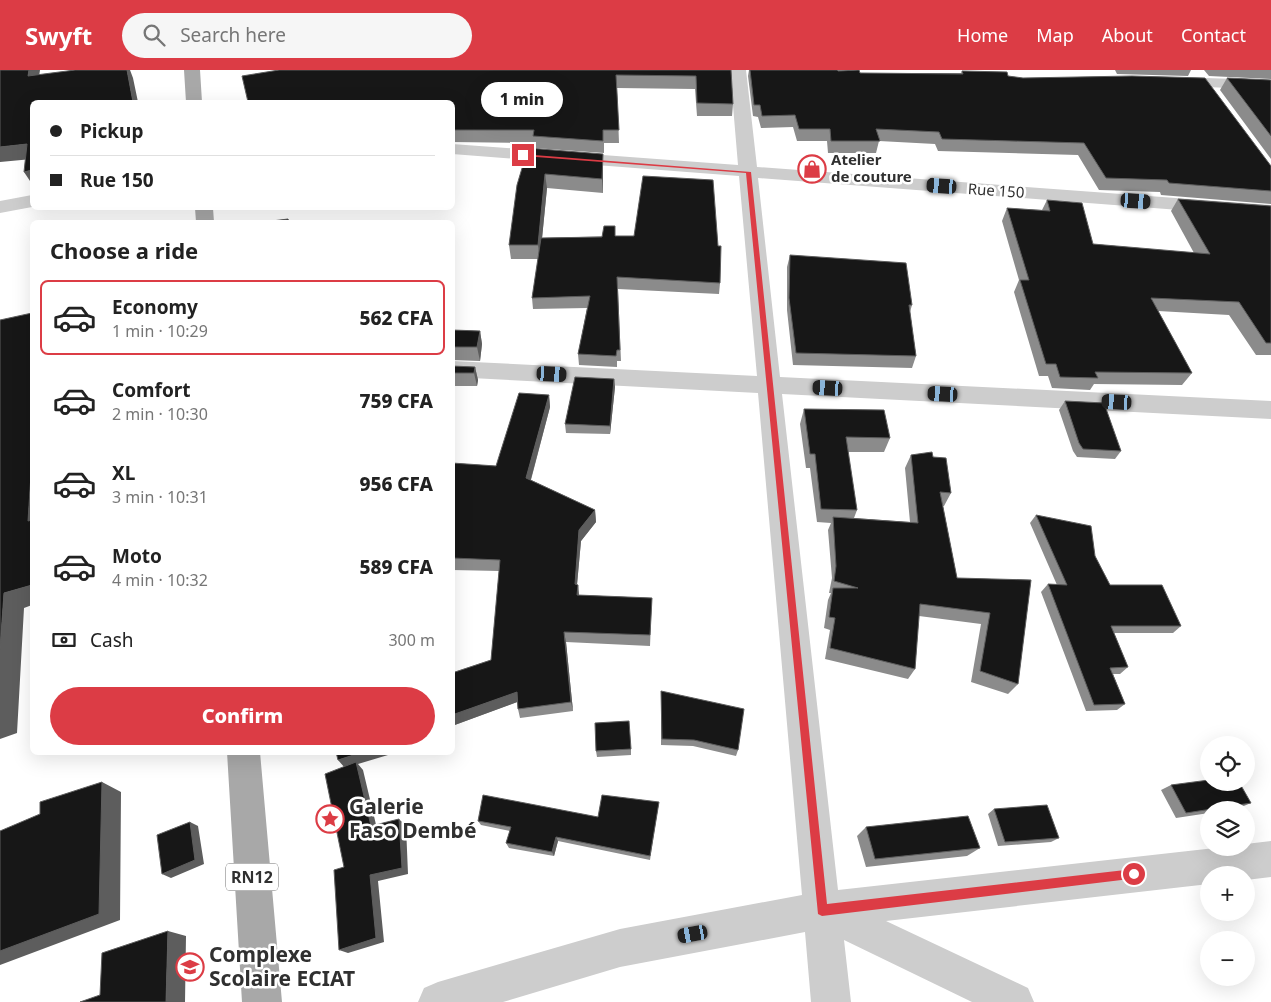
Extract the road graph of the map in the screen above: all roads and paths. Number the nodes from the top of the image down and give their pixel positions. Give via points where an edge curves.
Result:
1 (192, 70) edge
2 (738, 70) edge
3 (748, 70) edge
4 (758, 70) edge
5 (1199, 77) edge
6 (1154, 82) edge
7 (1271, 85) edge
8 (1215, 98) edge
9 (194, 100) edge
10 (455, 150) edge
11 (748, 172) junction
12 (30, 201) edge
13 (0, 206) edge
14 (1271, 211) edge
15 (455, 370) edge
16 (770, 385) junction
17 (1271, 410) edge
18 (243, 755) edge
19 (1271, 858) edge
20 (822, 910) junction
21 (262, 1002) edge
22 (438, 1002) edge
23 (831, 1002) edge
24 (1014, 1002) edge

1 - 9 main road
2 - 11 street
3 - 4 street
5 - 6 street
5 - 7 street
5 - 8 street
10 - 11 street, Rue 150
11 - 14 street, Rue 150
11 - 16 street
12 - 13 street
15 - 16 street
16 - 17 street
16 - 20 street
18 - 21 main road, RN12
19 - 20 street
20 - 22 street via 620,948
20 - 23 street
20 - 24 street

